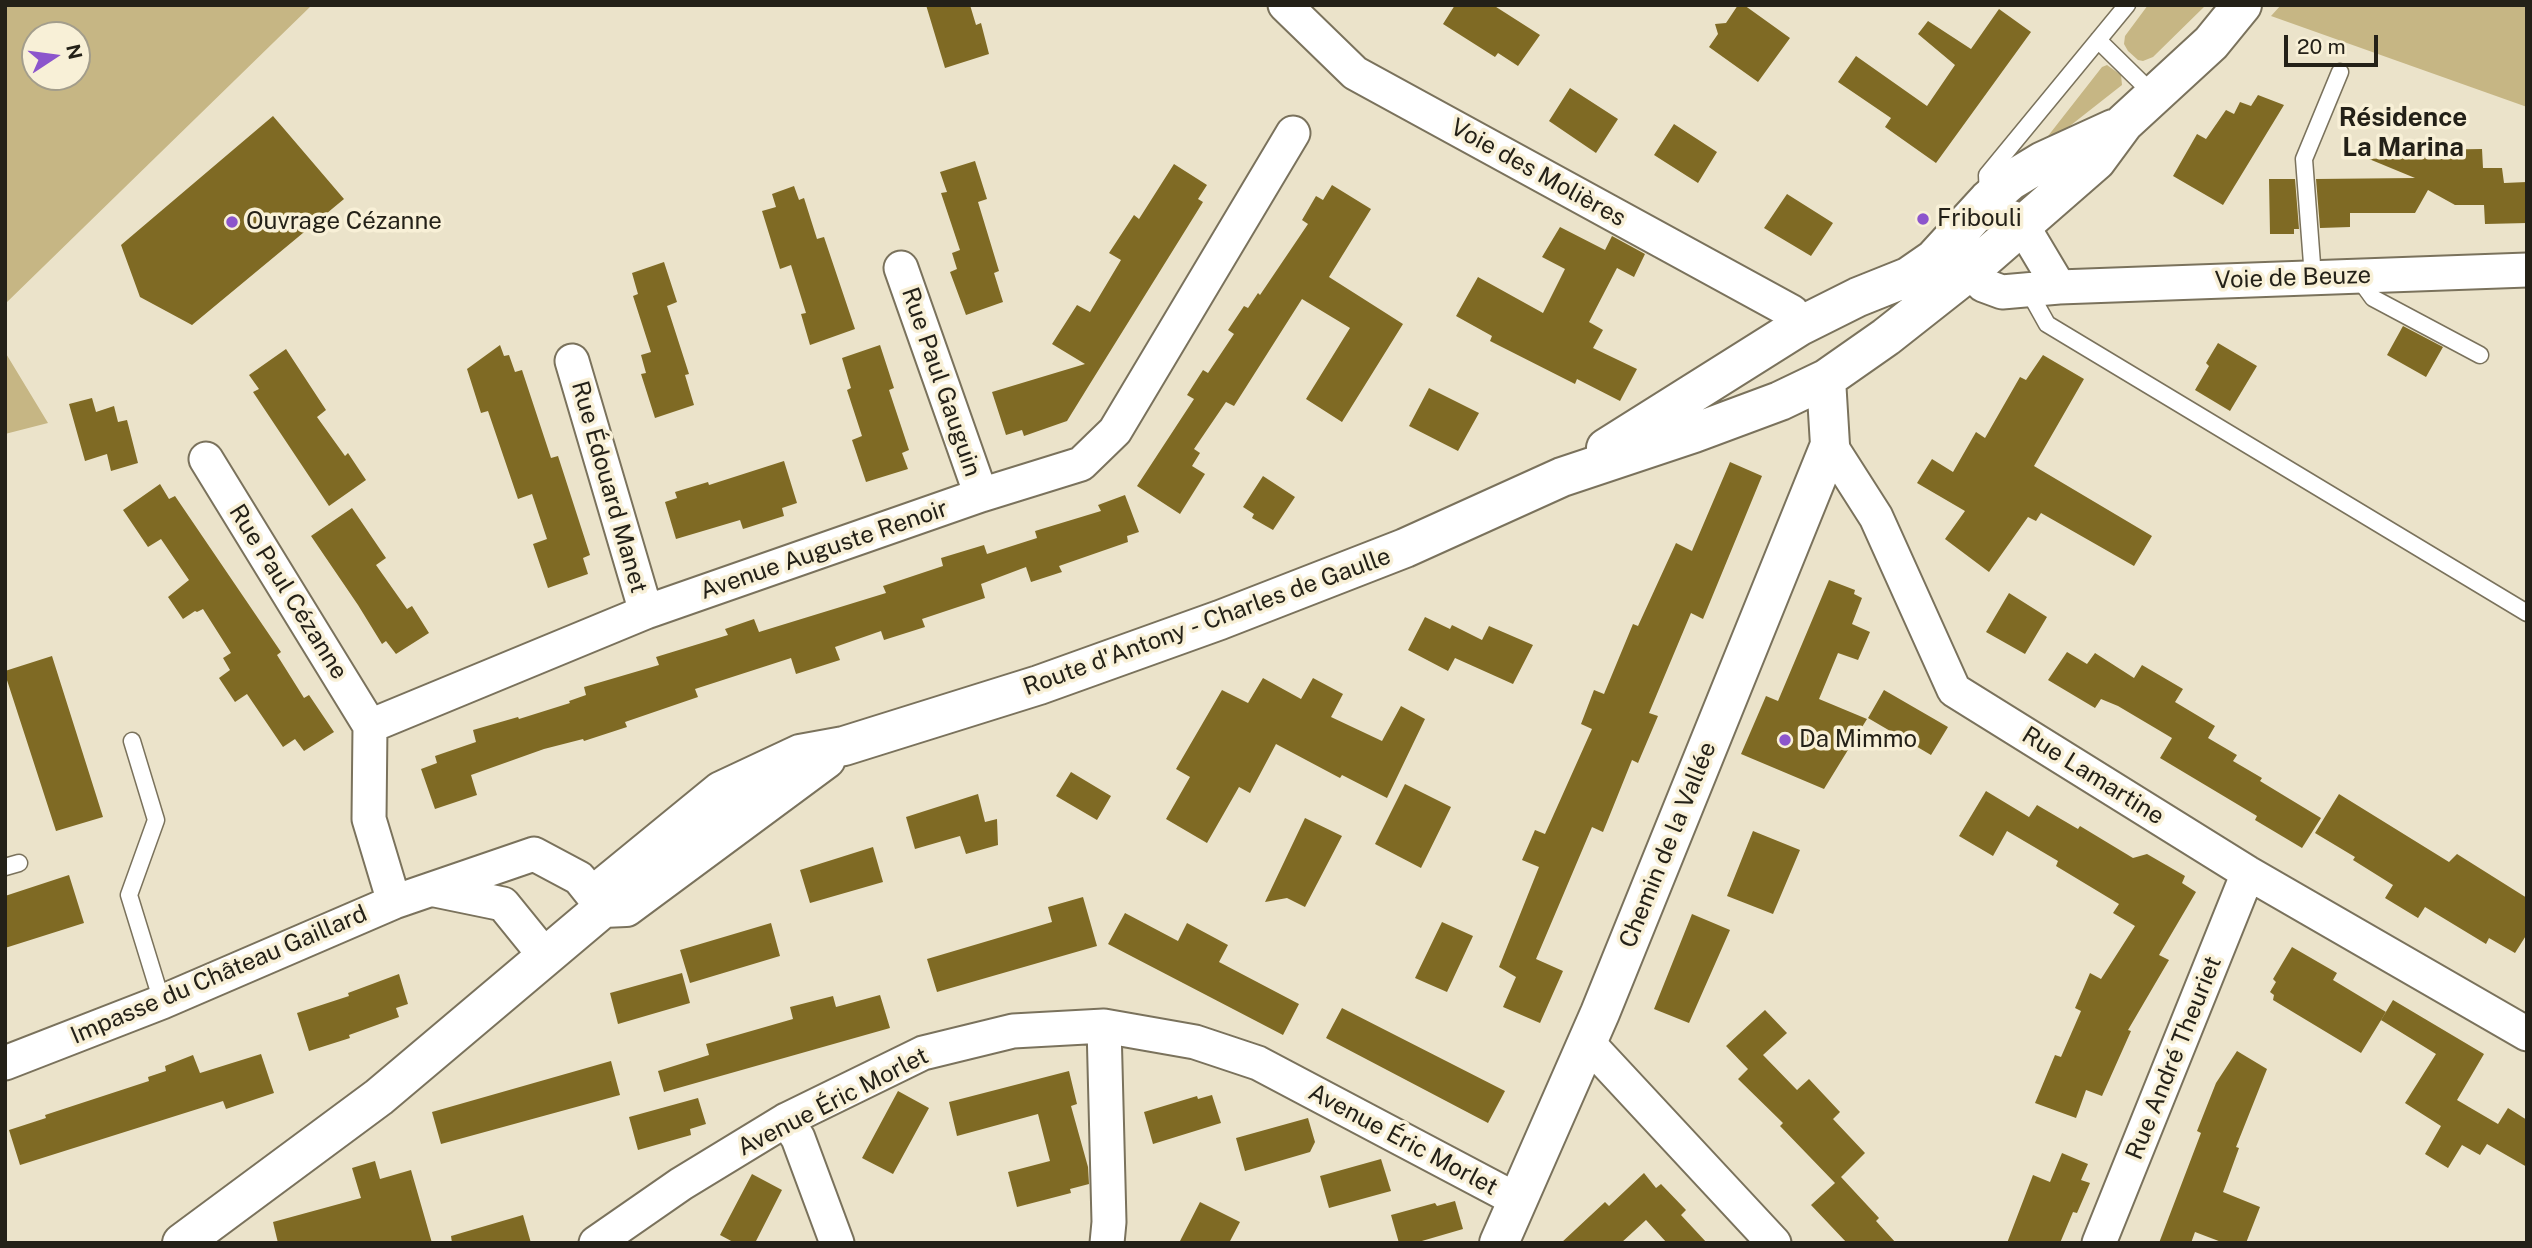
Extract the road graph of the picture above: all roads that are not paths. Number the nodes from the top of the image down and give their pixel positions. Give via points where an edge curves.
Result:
1 (1285, 5) edge
2 (2127, 5) edge
3 (2242, 5) edge
4 (2098, 40) junction
5 (2340, 72) dead end
6 (2154, 95) junction
7 (2124, 123) junction
8 (1293, 133) dead end
9 (2022, 225) junction
10 (1973, 230) junction
11 (901, 268) dead end
12 (2527, 270) edge
13 (2357, 276) junction
14 (2313, 278) junction
15 (2043, 288) junction
16 (1799, 327) junction
17 (2480, 355) dead end
18 (572, 361) dead end
19 (1823, 380) junction
20 (1830, 445) junction
21 (206, 459) dead end
22 (1562, 477) junction
23 (981, 495) junction
24 (646, 612) junction
25 (2527, 612) edge
26 (370, 726) junction
27 (132, 741) dead end
28 (2248, 873) junction
29 (432, 889) junction
30 (394, 902) junction
31 (603, 908) junction
32 (546, 957) junction
33 (162, 1002) junction
34 (1104, 1026) junction
35 (2527, 1034) edge
36 (1587, 1042) junction
37 (5, 1063) edge
38 (786, 1120) junction
39 (1517, 1200) junction
40 (182, 1243) edge
41 (596, 1243) edge
42 (837, 1243) edge
43 (1107, 1243) edge
44 (1499, 1243) edge
45 (1774, 1243) edge
46 (2099, 1243) edge

1 - 16 street, Voie des Molières via 1355,73 1792,312
2 - 4 lane
3 - 6 street, Route d'Antony - Charles de Gaulle via 2211,43
4 - 6 lane
4 - 10 lane via 1987,175
5 - 14 lane via 2304,159
6 - 7 street, Route d'Antony - Charles de Gaulle
7 - 9 street, Route d'Antony - Charles de Gaulle via 2096,161
7 - 10 street, Route d'Antony - Charles de Gaulle via 2010,181
8 - 23 street, Avenue Auguste Renoir via 1115,431 1081,464
9 - 10 street, Route d'Antony - Charles de Gaulle
9 - 10 street via 1995,212
9 - 15 street
10 - 15 street, Voie de Beuze via 1983,285 2002,292
10 - 16 street, Route d'Antony - Charles de Gaulle via 1908,277
10 - 19 street, Route d'Antony - Charles de Gaulle via 1886,337
11 - 23 street, Rue Paul Gauguin
12 - 13 street, Voie de Beuze
13 - 14 street, Voie de Beuze
13 - 17 lane via 2373,298
14 - 15 street, Voie de Beuze
15 - 25 lane via 2046,324
16 - 19 street via 1781,358
16 - 19 street via 1830,330 1843,350
16 - 22 street, Route d'Antony - Charles de Gaulle
18 - 24 street, Rue Édouard Manet
19 - 20 street, Rue Lamartine
19 - 22 street, Route d'Antony - Charles de Gaulle via 1694,433
20 - 28 street, Rue Lamartine via 1875,517 1954,690
20 - 36 street, Chemin de la Vallée
21 - 26 street, Rue Paul Cézanne
22 - 31 street, Route d'Antony - Charles de Gaulle via 1405,548 1220,620 1039,685 844,746 626,906
23 - 24 street, Avenue Auguste Renoir
24 - 26 street, Avenue Auguste Renoir
26 - 30 street via 369,818
27 - 33 lane via 156,820 129,895
28 - 35 street, Rue Lamartine
28 - 46 street, Rue André Theuriet
29 - 30 street, Impasse du Château Gaillard
29 - 31 street, Impasse du Château Gaillard via 534,854 579,878
29 - 32 street via 503,904
30 - 33 street, Impasse du Château Gaillard
31 - 32 street, Route d'Antony - Charles de Gaulle
32 - 40 street, Route d'Antony - Charles de Gaulle via 379,1097
33 - 37 street, Impasse du Château Gaillard
34 - 38 street, Avenue Éric Morlet via 1013,1031 923,1053
34 - 39 street, Avenue Éric Morlet via 1195,1042 1258,1063
34 - 43 street
36 - 39 street, Chemin de la Vallée
36 - 45 street
38 - 41 street, Avenue Éric Morlet
38 - 42 street via 798,1138
39 - 44 street, Chemin de la Vallée

